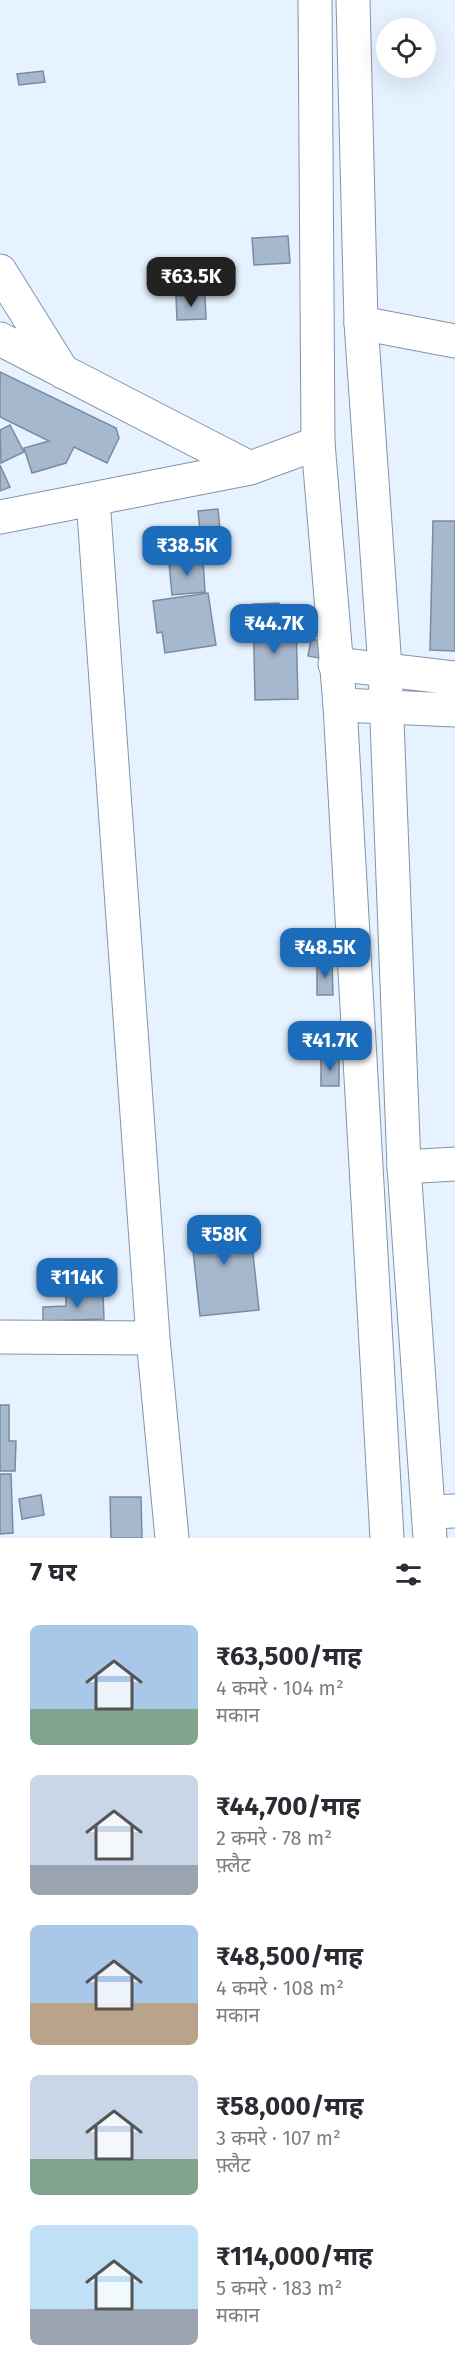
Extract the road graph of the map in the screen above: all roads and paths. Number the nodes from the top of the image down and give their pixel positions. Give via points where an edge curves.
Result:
1 (315, 0) edge
2 (352, 0) edge
3 (0, 271) edge
4 (361, 323) junction
5 (0, 339) edge
6 (455, 341) edge
7 (63, 372) junction
8 (318, 443) junction
9 (250, 468) junction
10 (93, 499) junction
11 (0, 517) edge
12 (335, 664) junction
13 (385, 668) junction
14 (455, 678) edge
15 (340, 705) junction
16 (385, 705) junction
17 (455, 710) edge
18 (455, 1164) edge
19 (404, 1167) junction
20 (0, 1337) edge
21 (153, 1338) junction
22 (438, 1520) edge
23 (172, 1538) edge
24 (387, 1538) edge

1 - 8 main road
2 - 4 main road
3 - 7 main road
4 - 6 main road
4 - 13 main road
5 - 7 main road
7 - 9 main road
8 - 9 main road
8 - 12 main road
9 - 10 main road
10 - 11 main road
10 - 21 main road
12 - 13 main road
12 - 15 main road
13 - 14 main road
13 - 16 main road
15 - 16 main road
15 - 24 main road
16 - 17 main road
16 - 19 main road
18 - 19 main road
19 - 22 main road
20 - 21 main road
21 - 23 main road

